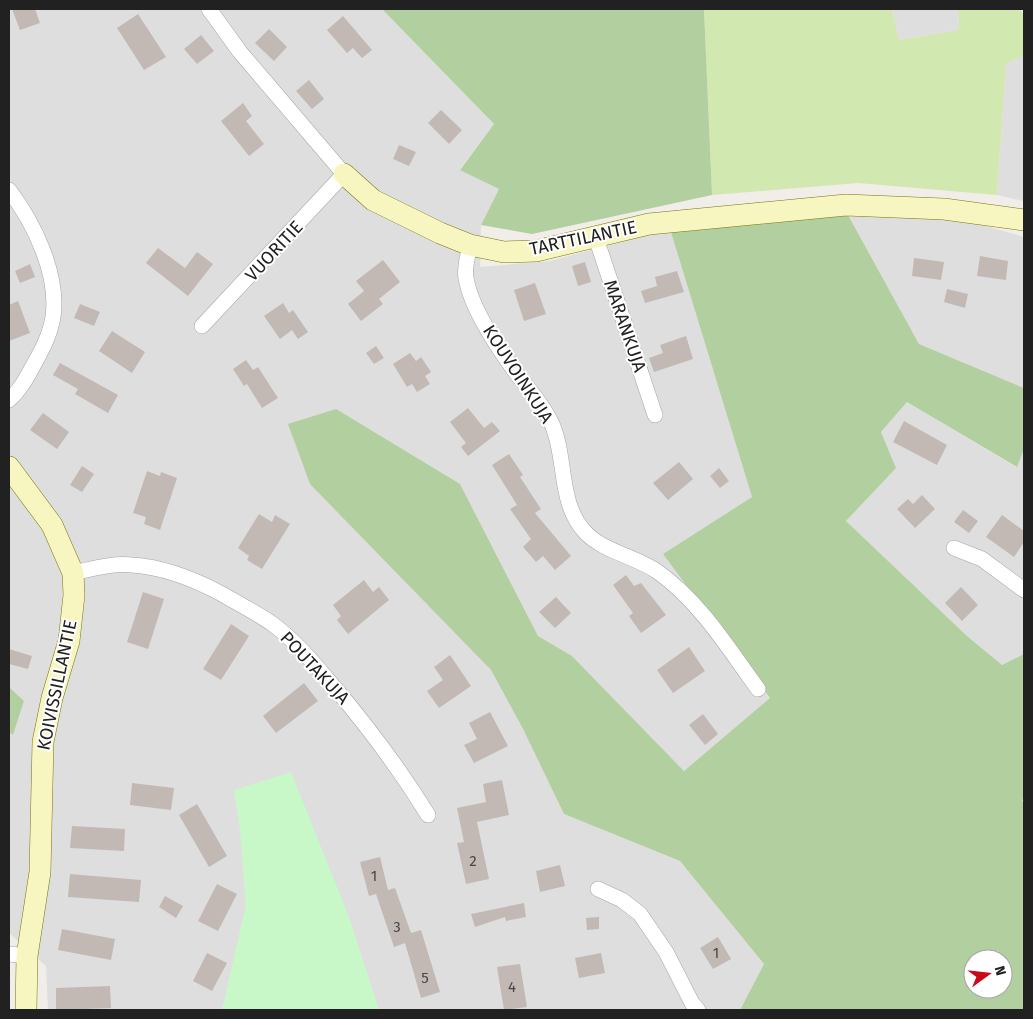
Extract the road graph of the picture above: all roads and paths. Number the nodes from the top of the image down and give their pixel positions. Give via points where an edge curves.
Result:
1 (209, 9) edge
2 (344, 174) junction
3 (9, 190) edge
4 (1024, 220) edge
5 (596, 238) junction
6 (470, 245) junction
7 (202, 326) dead end
8 (9, 400) edge
9 (655, 415) dead end
10 (9, 467) edge
11 (954, 548) dead end
12 (73, 573) junction
13 (1024, 590) edge
14 (758, 689) dead end
15 (428, 815) dead end
16 (598, 889) dead end
17 (18, 955) edge
18 (26, 1010) edge
19 (698, 1010) edge

1 - 2 street, TARTTILANTIE via 240,52
2 - 6 street, TARTTILANTIE via 373,200
2 - 7 street, VUORITIE
3 - 8 street via 21,206 44,255 51,283 53,316 46,344 18,392
4 - 5 street, TARTTILANTIE via 944,209 846,205 649,224
5 - 6 street, TARTTILANTIE via 536,251 504,252
5 - 9 street, MARANKUJA
6 - 14 street, KOUVOINKUJA via 465,278 472,299 518,376 546,412 557,441 574,518 586,533 656,570 692,599
10 - 12 street, KOIVISSILLANTIE via 52,525
11 - 13 street via 982,559
12 - 15 street, POUTAKUJA via 110,566 157,568 212,589 274,625 302,650 351,706
12 - 17 street, KOIVISSILLANTIE via 73,619 43,742 40,872
16 - 19 street via 622,900 640,914 666,952
17 - 18 street, KOIVISSILLANTIE

